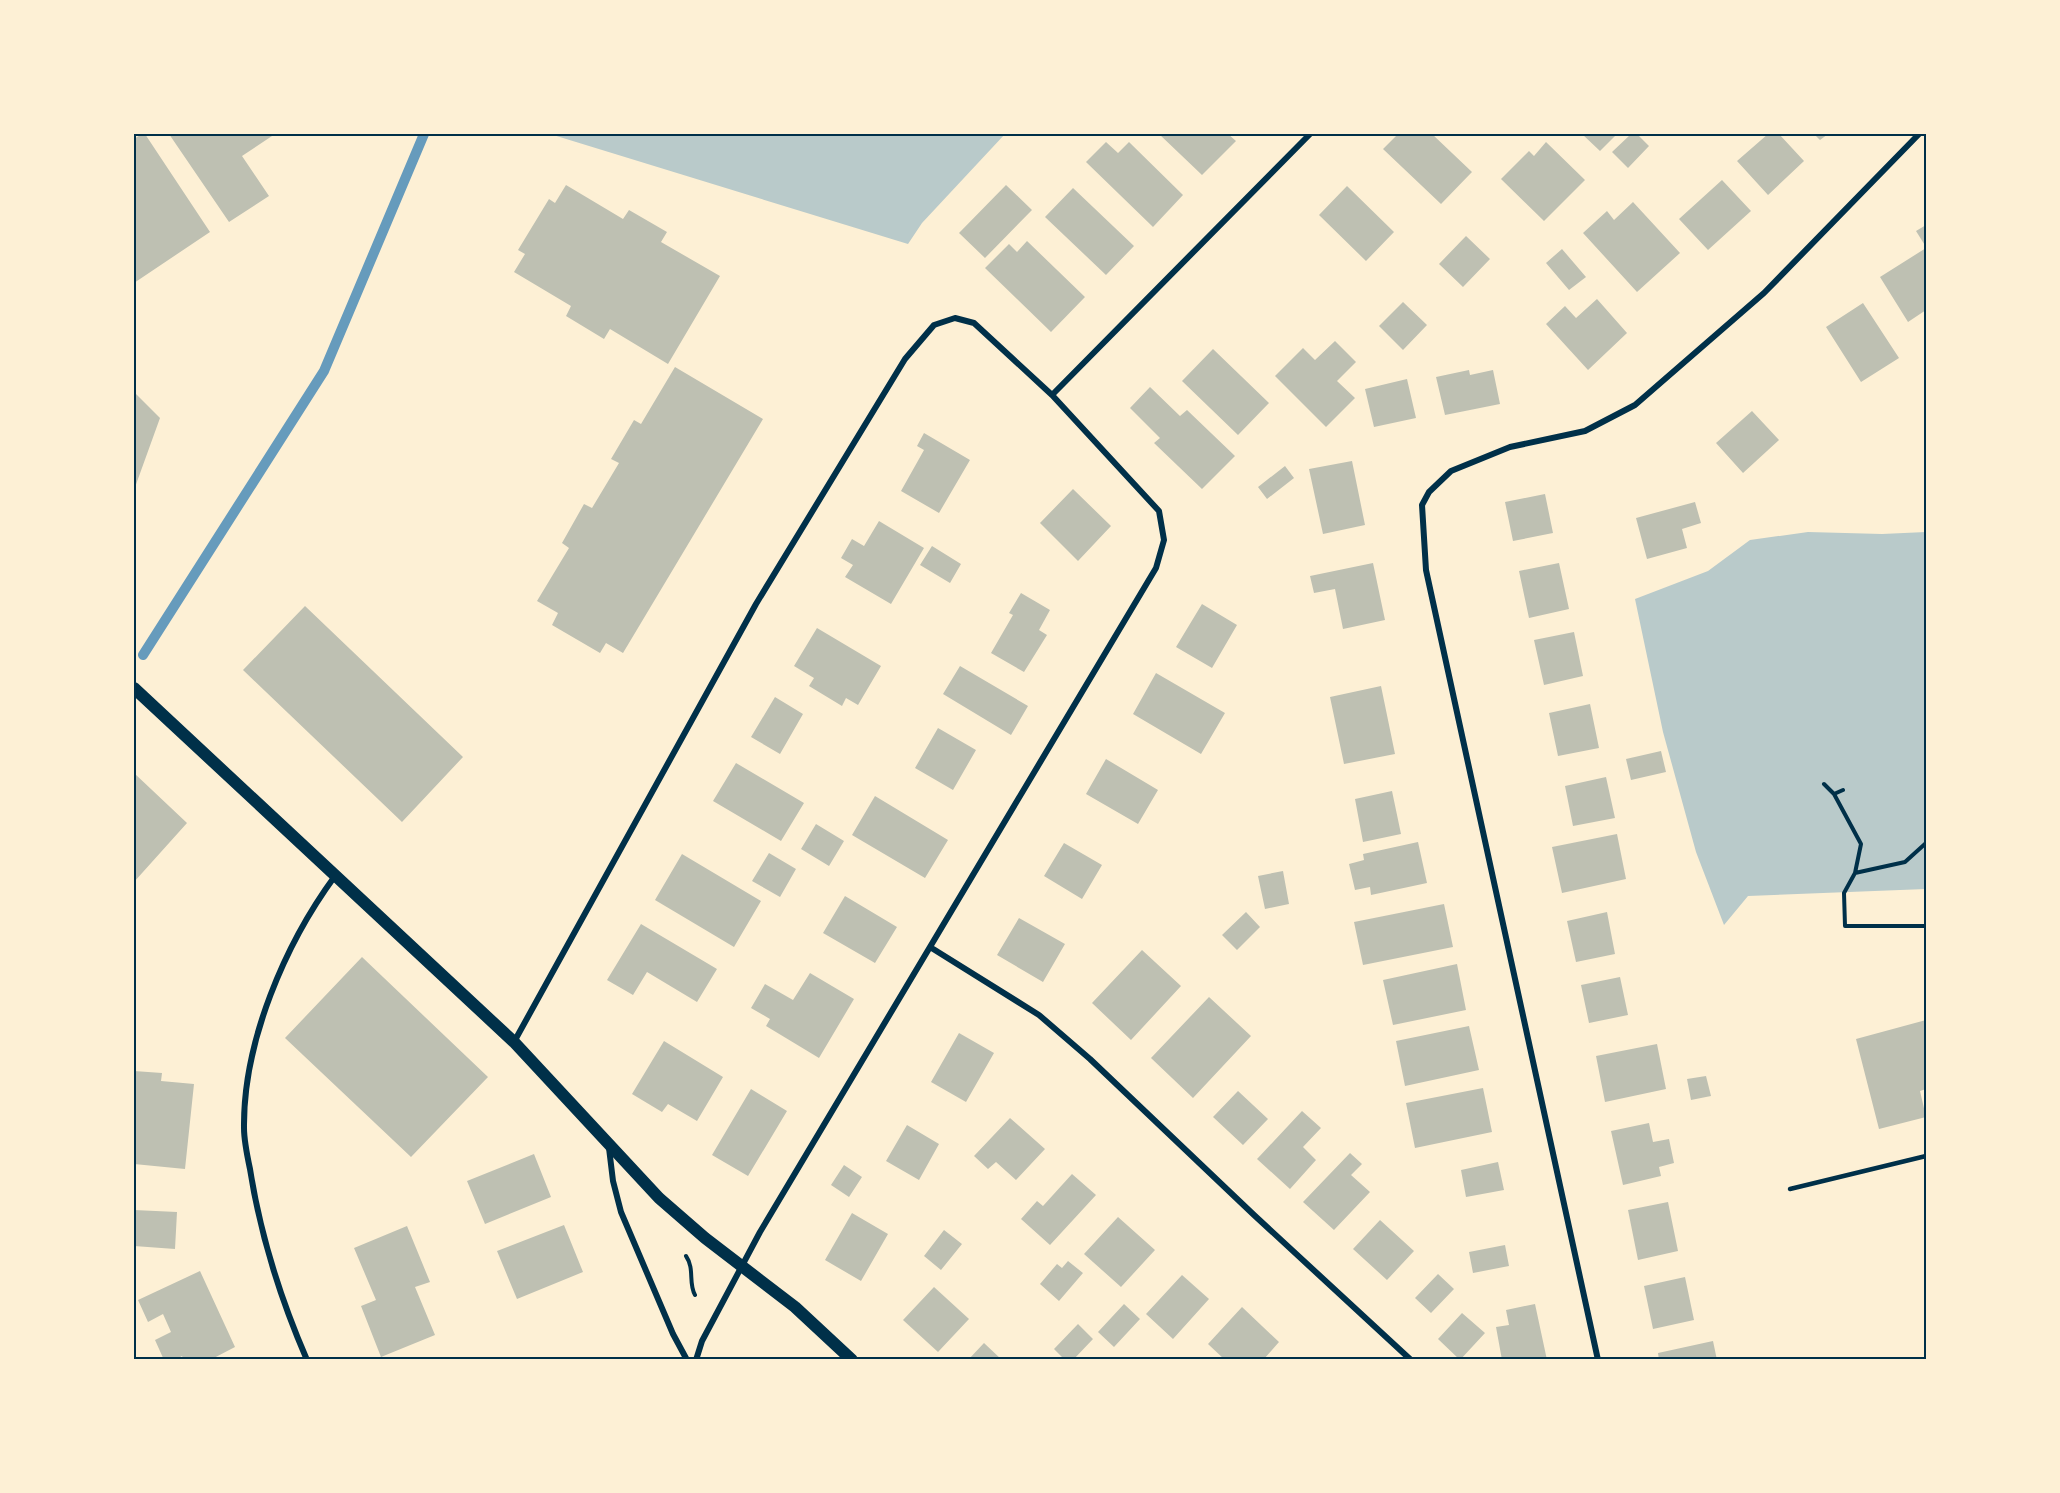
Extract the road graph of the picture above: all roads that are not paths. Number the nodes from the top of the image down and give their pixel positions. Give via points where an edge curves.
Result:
1 (1310, 134) edge
2 (1919, 134) edge
3 (1052, 395) junction
4 (134, 688) edge
5 (335, 876) junction
6 (930, 946) junction
7 (514, 1042) junction
8 (608, 1142) junction
9 (1926, 1156) edge
10 (1790, 1189) dead end
11 (742, 1265) junction
12 (307, 1359) edge
13 (687, 1359) edge
14 (696, 1359) edge
15 (852, 1359) edge
16 (1411, 1359) edge
17 (1599, 1359) edge

1 - 3 street
2 - 17 street via 1764,293 1635,405 1585,431 1510,447 1451,471 1429,492 1422,505 1426,570
3 - 6 street via 1159,511 1164,540 1156,568
3 - 7 street via 974,324 955,318 934,325 905,359 756,604
4 - 5 main road
5 - 7 main road
5 - 12 street via 285,960 253,1050 246,1079 243,1130 256,1211
6 - 11 street
6 - 16 street via 1039,1015
7 - 8 main road
8 - 11 main road via 659,1198
8 - 13 street via 621,1212
9 - 10 lane
11 - 14 street
11 - 15 main road

